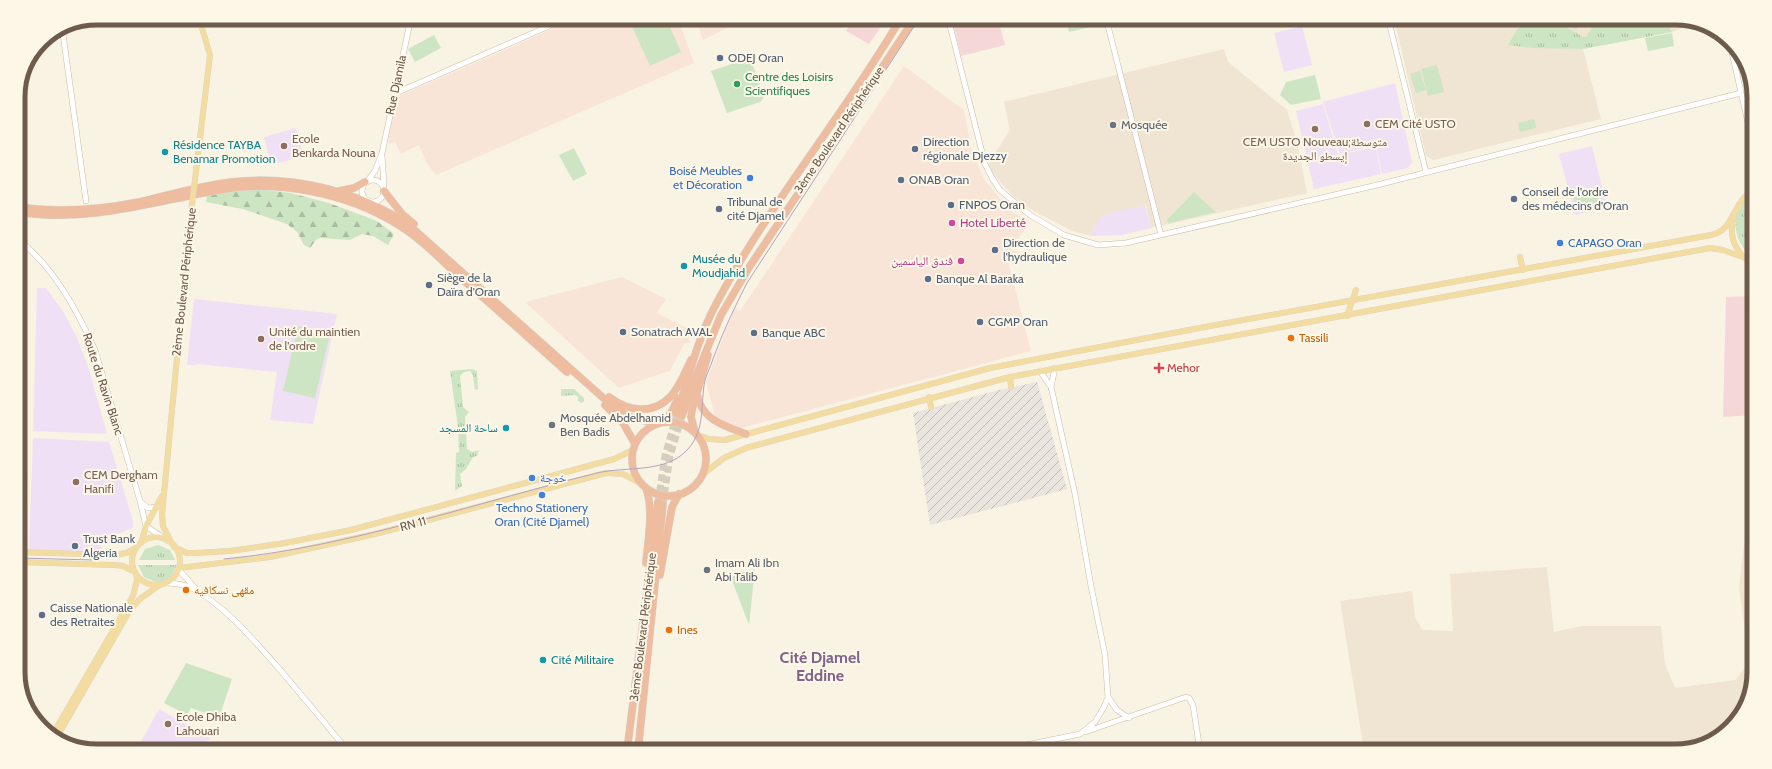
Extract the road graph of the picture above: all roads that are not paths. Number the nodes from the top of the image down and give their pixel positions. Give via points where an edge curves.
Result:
1 (201, 25) edge
2 (409, 25) edge
3 (551, 25) edge
4 (896, 25) edge
5 (910, 25) edge
6 (950, 25) edge
7 (1108, 25) edge
8 (1390, 25) edge
9 (63, 34) edge
10 (1732, 53) edge
11 (1741, 93) junction
12 (394, 94) junction
13 (1747, 119) edge
14 (382, 153) junction
15 (1426, 172) junction
16 (367, 181) junction
17 (384, 189) junction
18 (334, 191) junction
19 (1747, 194) edge
20 (86, 201) dead end
21 (25, 207) edge
22 (25, 213) edge
23 (1734, 213) junction
24 (422, 235) junction
25 (1160, 235) junction
26 (25, 245) edge
27 (1520, 257) dead end
28 (1743, 257) junction
29 (1747, 260) edge
30 (1523, 270) junction
31 (1356, 290) dead end
32 (731, 299) junction
33 (1352, 300) junction
34 (1347, 316) junction
35 (700, 342) junction
36 (562, 361) junction
37 (1055, 368) junction
38 (1040, 371) junction
39 (1010, 377) junction
40 (1051, 386) junction
41 (1011, 387) dead end
42 (697, 393) junction
43 (929, 397) junction
44 (931, 407) dead end
45 (662, 422) junction
46 (696, 434) junction
47 (746, 434) junction
48 (634, 447) junction
49 (746, 448) junction
50 (748, 454) dead end
51 (703, 474) junction
52 (644, 486) junction
53 (164, 492) junction
54 (679, 494) junction
55 (140, 501) junction
56 (157, 507) junction
57 (146, 526) junction
58 (172, 544) junction
59 (139, 545) junction
60 (25, 552) edge
61 (667, 561) dead end
62 (25, 562) edge
63 (178, 568) junction
64 (135, 573) junction
65 (658, 582) junction
66 (163, 584) junction
67 (200, 594) junction
68 (654, 596) junction
69 (642, 623) junction
70 (1108, 697) junction
71 (1129, 718) junction
72 (55, 730) edge
73 (59, 733) edge
74 (1080, 734) junction
75 (342, 744) edge
76 (629, 744) edge
77 (639, 744) edge
78 (1031, 744) edge
79 (1199, 744) edge

1 - 53 main road, 2ème Boulevard Périphérique, bridge via 210,55 190,221
2 - 12 street, Rue Djamila
3 - 12 street
4 - 35 highway, 3ème Boulevard Périphérique via 742,259 714,309
5 - 32 highway, 3ème Boulevard Périphérique via 785,212
6 - 25 street via 985,164 1007,197 1030,215 1064,235 1084,242 1119,244
7 - 25 street
8 - 15 street
9 - 20 street
10 - 11 street
11 - 13 street
11 - 15 street
12 - 14 street, Rue Djamila
14 - 16 street via 375,171
14 - 17 street
15 - 25 street
16 - 17 street via 379,181
16 - 17 street via 361,192 366,200 376,201 381,198
16 - 18 highway via 354,188
17 - 24 highway via 402,214
18 - 21 highway via 285,182 248,181 217,184 102,208 61,210
18 - 24 highway via 386,211
19 - 23 main road
22 - 48 highway via 68,216 102,214 220,189 248,187 306,190 357,205 396,223 415,237 610,409 623,423
23 - 28 main road via 1732,236
23 - 30 main road via 1727,227 1711,235
24 - 36 highway
26 - 55 street, Route du Ravin Blanc via 57,280 95,350
27 - 30 main road
28 - 29 main road
28 - 34 main road via 1710,248
30 - 33 main road
31 - 33 main road
32 - 35 highway, 3ème Boulevard Périphérique via 679,415
32 - 42 highway via 710,347
33 - 34 main road
33 - 47 main road via 990,368
34 - 37 main road
35 - 36 highway via 672,395 663,403 644,410 615,402
35 - 45 highway via 672,411
36 - 45 highway via 625,415 640,420
37 - 38 main road
37 - 40 street
38 - 39 main road
38 - 40 street
39 - 41 main road
39 - 43 main road
40 - 70 street via 1106,655
42 - 46 highway via 691,417
42 - 47 highway via 703,410 712,419
43 - 44 main road
43 - 49 main road
45 - 46 highway via 681,424
45 - 48 highway via 642,433
46 - 47 main road via 718,440
46 - 51 highway via 706,454
48 - 52 highway via 634,473
48 - 58 main road, RN 11 via 614,459 351,530 230,551 187,553
49 - 50 main road
49 - 51 main road via 724,458
51 - 54 highway via 693,486
52 - 54 highway via 665,495
52 - 63 main road, RN 11 via 623,474 606,473 379,534 270,557
52 - 69 highway via 649,497 650,514
53 - 56 main road, 2ème Boulevard Périphérique
53 - 58 main road via 163,526
54 - 65 highway via 672,507
55 - 56 street via 148,508
55 - 57 street, Route du Ravin Blanc
56 - 57 main road, 2ème Boulevard Périphérique
57 - 58 street
57 - 59 main road, 2ème Boulevard Périphérique
58 - 59 main road via 154,538
58 - 63 main road via 180,559
59 - 60 main road via 126,553 116,555
59 - 64 main road via 132,559
61 - 65 highway
62 - 64 main road via 114,565 123,566
63 - 66 main road via 172,578
63 - 67 street
64 - 66 main road via 147,583
64 - 72 main road via 137,580 133,596
65 - 68 highway
66 - 67 street via 185,586
66 - 73 main road via 141,598 130,610
67 - 75 street via 214,602 243,628 298,689
68 - 69 highway, 3ème Boulevard Périphérique via 660,503
68 - 77 highway, 3ème Boulevard Périphérique
69 - 76 highway, 3ème Boulevard Périphérique
70 - 71 street via 1117,710
70 - 74 street via 1095,722
71 - 74 street
71 - 79 street via 1180,698 1189,698 1193,705
74 - 78 street

